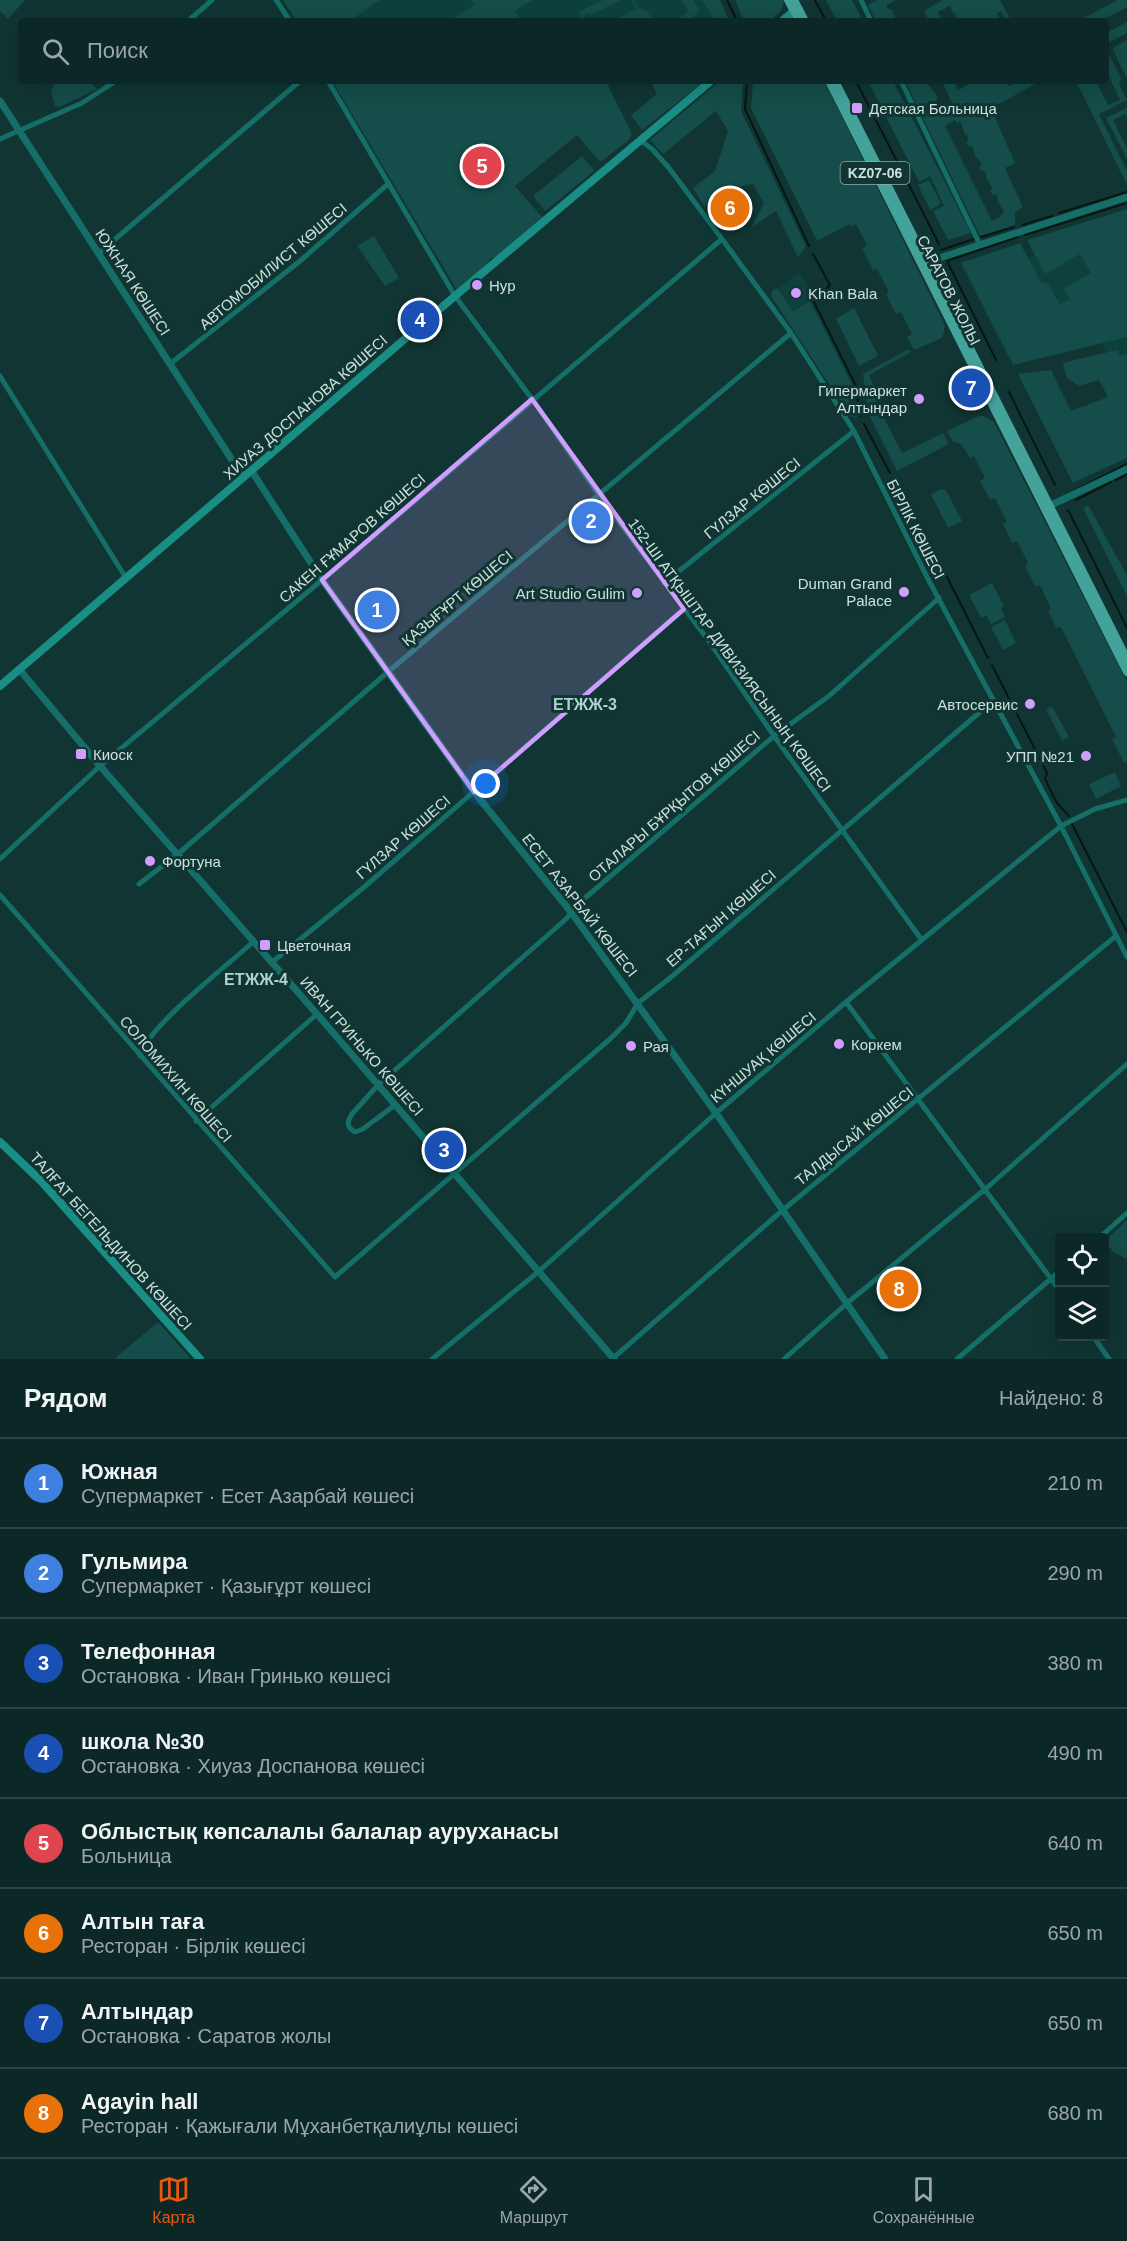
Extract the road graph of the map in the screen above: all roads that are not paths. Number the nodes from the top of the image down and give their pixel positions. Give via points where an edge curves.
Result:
1 (212, 0) edge
2 (276, 0) edge
3 (788, 0) edge
4 (870, 0) edge
5 (862, 2) edge
6 (795, 6) edge
7 (191, 18) edge
8 (288, 18) edge
9 (785, 18) edge
10 (870, 18) edge
11 (111, 84) edge
12 (296, 84) edge
13 (330, 84) edge
14 (707, 84) edge
15 (831, 84) edge
16 (836, 84) edge
17 (902, 84) edge
18 (0, 101) edge
19 (19, 130) junction
20 (0, 139) edge
21 (640, 140) junction
22 (388, 184) junction
23 (1127, 197) edge
24 (722, 239) junction
25 (980, 243) junction
26 (99, 253) junction
27 (924, 263) junction
28 (455, 296) junction
29 (791, 333) junction
30 (170, 364) junction
31 (0, 376) edge
32 (532, 399) junction
33 (854, 431) junction
34 (1127, 469) edge
35 (251, 470) junction
36 (243, 477) junction
37 (599, 495) junction
38 (1047, 507) junction
39 (126, 578) junction
40 (322, 580) junction
41 (664, 583) junction
42 (939, 598) junction
43 (684, 609) junction
44 (1127, 659) edge
45 (19, 669) junction
46 (389, 671) junction
47 (1127, 672) edge
48 (0, 686) edge
49 (994, 700) junction
50 (774, 736) junction
51 (100, 766) junction
52 (474, 792) junction
53 (1127, 800) edge
54 (1061, 826) junction
55 (842, 830) junction
56 (178, 854) junction
57 (0, 859) edge
58 (139, 884) dead end
59 (0, 895) edge
60 (571, 912) junction
61 (1116, 936) junction
62 (921, 939) junction
63 (253, 942) junction
64 (1127, 957) edge
65 (271, 963) junction
66 (846, 1002) junction
67 (638, 1003) junction
68 (317, 1014) junction
69 (140, 1056) junction
70 (1127, 1064) edge
71 (378, 1085) junction
72 (918, 1099) junction
73 (395, 1105) junction
74 (716, 1113) junction
75 (196, 1121) junction
76 (0, 1142) edge
77 (455, 1173) junction
78 (985, 1189) junction
79 (784, 1209) junction
80 (1127, 1213) edge
81 (1105, 1233) edge
82 (538, 1272) junction
83 (1055, 1276) edge
84 (335, 1277) joint
85 (1051, 1279) junction
86 (1056, 1287) edge
87 (846, 1305) junction
88 (1096, 1341) edge
89 (200, 1359) edge
90 (432, 1359) edge
91 (613, 1359) edge
92 (784, 1359) edge
93 (885, 1359) edge
94 (957, 1359) edge
95 (1109, 1359) edge

1 - 7 street
2 - 8 street
3 - 6 main road
4 - 5 street
5 - 10 street
6 - 9 main road
11 - 19 street via 82,103
12 - 26 street
13 - 22 street, 152-ШІ АТҚЫШТАР ДИВИЗИЯСЫНЫҢ КӨШЕСІ
14 - 21 main road, ХИУАЗ ДОСПАНОВА КӨШЕСІ
15 - 27 main road, САРАТОВ ЖОЛЫ / KZ07-06
16 - 27 main road, САРАТОВ ЖОЛЫ / KZ07-06
17 - 25 street
18 - 19 street, ЮЖНАЯ КӨШЕСІ
19 - 20 street
19 - 26 street, ЮЖНАЯ КӨШЕСІ
21 - 24 street, БІРЛІК КӨШЕСІ via 665,164
21 - 28 main road, ХИУАЗ ДОСПАНОВА КӨШЕСІ
22 - 28 street, 152-ШІ АТҚЫШТАР ДИВИЗИЯСЫНЫҢ КӨШЕСІ
22 - 30 street, АВТОМОБИЛИСТ КӨШЕСІ via 300,261
23 - 25 street
24 - 29 street, БІРЛІК КӨШЕСІ
24 - 32 street, САКЕН ҒҰМАРОВ КӨШЕСІ
25 - 27 street
26 - 30 street, ЮЖНАЯ КӨШЕСІ
27 - 38 main road, САРАТОВ ЖОЛЫ / KZ07-06
28 - 32 street, 152-ШІ АТҚЫШТАР ДИВИЗИЯСЫНЫҢ КӨШЕСІ
28 - 35 main road, ХИУАЗ ДОСПАНОВА КӨШЕСІ
29 - 33 street, БІРЛІК КӨШЕСІ
29 - 37 street, ҚАЗЫҒҰРТ КӨШЕСІ
30 - 36 street, ЮЖНАЯ КӨШЕСІ
31 - 39 street
32 - 37 street, 152-ШІ АТҚЫШТАР ДИВИЗИЯСЫНЫҢ КӨШЕСІ
32 - 40 street, САКЕН ҒҰМАРОВ КӨШЕСІ
33 - 41 street, ГҮЛЗАР КӨШЕСІ
33 - 42 street, БІРЛІК КӨШЕСІ
34 - 38 street
35 - 36 main road, ХИУАЗ ДОСПАНОВА КӨШЕСІ
35 - 40 street, ЕСЕТ АЗАРБАЙ КӨШЕСІ
36 - 39 main road, ХИУАЗ ДОСПАНОВА КӨШЕСІ
37 - 41 street, 152-ШІ АТҚЫШТАР ДИВИЗИЯСЫНЫҢ КӨШЕСІ
37 - 46 street, ҚАЗЫҒҰРТ КӨШЕСІ
38 - 44 main road, САРАТОВ ЖОЛЫ / KZ07-06
38 - 47 main road, САРАТОВ ЖОЛЫ / KZ07-06
39 - 45 main road, ХИУАЗ ДОСПАНОВА КӨШЕСІ
40 - 46 street, ЕСЕТ АЗАРБАЙ КӨШЕСІ
40 - 51 street, САКЕН ҒҰМАРОВ КӨШЕСІ
41 - 43 street, 152-ШІ АТҚЫШТАР ДИВИЗИЯСЫНЫҢ КӨШЕСІ
42 - 49 street, БІРЛІК КӨШЕСІ
42 - 50 street, ОТАЛАРЫ БҰРҚЫТОВ КӨШЕСІ via 824,700
43 - 50 street, 152-ШІ АТҚЫШТАР ДИВИЗИЯСЫНЫҢ КӨШЕСІ
43 - 52 street, ГҮЛЗАР КӨШЕСІ
45 - 48 main road, ХИУАЗ ДОСПАНОВА КӨШЕСІ
45 - 51 street, ИВАН ГРИНЬКО КӨШЕСІ
46 - 52 street, ЕСЕТ АЗАРБАЙ КӨШЕСІ
46 - 56 street, ҚАЗЫҒҰРТ КӨШЕСІ
49 - 54 street, БІРЛІК КӨШЕСІ
49 - 55 street, ЕР-ТАҒЫН КӨШЕСІ
50 - 55 street, 152-ШІ АТҚЫШТАР ДИВИЗИЯСЫНЫҢ КӨШЕСІ
50 - 60 street, ОТАЛАРЫ БҰРҚЫТОВ КӨШЕСІ
51 - 56 street, ИВАН ГРИНЬКО КӨШЕСІ
51 - 57 street, САКЕН ҒҰМАРОВ КӨШЕСІ
52 - 60 street, ЕСЕТ АЗАРБАЙ КӨШЕСІ
52 - 65 street, ГҮЛЗАР КӨШЕСІ
53 - 54 street, КҮНШУАҚ КӨШЕСІ via 1095,809
54 - 61 street, БІРЛІК КӨШЕСІ
54 - 62 street, КҮНШУАҚ КӨШЕСІ
55 - 62 street, 152-ШІ АТҚЫШТАР ДИВИЗИЯСЫНЫҢ КӨШЕСІ
55 - 67 street, ЕР-ТАҒЫН КӨШЕСІ
56 - 58 street, ҚАЗЫҒҰРТ КӨШЕСІ
56 - 63 street, ИВАН ГРИНЬКО КӨШЕСІ
59 - 69 street, СОЛОМИХИН КӨШЕСІ
60 - 67 street, ЕСЕТ АЗАРБАЙ КӨШЕСІ
60 - 71 street, ОТАЛАРЫ БҰРҚЫТОВ КӨШЕСІ
61 - 64 street, БІРЛІК КӨШЕСІ
61 - 72 street, ТАЛДЫСАЙ КӨШЕСІ
62 - 66 street, КҮНШУАҚ КӨШЕСІ
63 - 65 street, ИВАН ГРИНЬКО КӨШЕСІ
63 - 69 street via 156,1029
65 - 68 street, ИВАН ГРИНЬКО КӨШЕСІ
66 - 72 street
66 - 74 street, КҮНШУАҚ КӨШЕСІ
67 - 74 street, ЕСЕТ АЗАРБАЙ КӨШЕСІ
67 - 77 street, ЕР-ТАҒЫН КӨШЕСІ via 610,1040
68 - 71 street, ИВАН ГРИНЬКО КӨШЕСІ
68 - 75 street
69 - 75 street, СОЛОМИХИН КӨШЕСІ
70 - 78 street
71 - 73 street, ИВАН ГРИНЬКО КӨШЕСІ
71 - 73 street, ОТАЛАРЫ БҰРҚЫТОВ КӨШЕСІ via 348,1119 350,1128 359,1131
72 - 78 street
72 - 79 street, ТАЛДЫСАЙ КӨШЕСІ
73 - 77 street, ИВАН ГРИНЬКО КӨШЕСІ
74 - 79 street, ЕСЕТ АЗАРБАЙ КӨШЕСІ
74 - 82 street, КҮНШУАҚ КӨШЕСІ
75 - 84 street, СОЛОМИХИН КӨШЕСІ
76 - 89 main road, ТАЛҒАТ БЕГЕЛЬДИНОВ КӨШЕСІ via 42,1182
77 - 82 street, ИВАН ГРИНЬКО КӨШЕСІ
77 - 84 street, ЕР-ТАҒЫН КӨШЕСІ
78 - 85 street
78 - 87 street
79 - 87 street, ЕСЕТ АЗАРБАЙ КӨШЕСІ
79 - 91 street, ТАЛДЫСАЙ КӨШЕСІ
80 - 81 street
82 - 90 street, КҮНШУАҚ КӨШЕСІ
82 - 91 street, ИВАН ГРИНЬКО КӨШЕСІ
83 - 85 street
85 - 86 street
85 - 94 street
87 - 92 street
87 - 93 street, ЕСЕТ АЗАРБАЙ КӨШЕСІ
88 - 95 street

